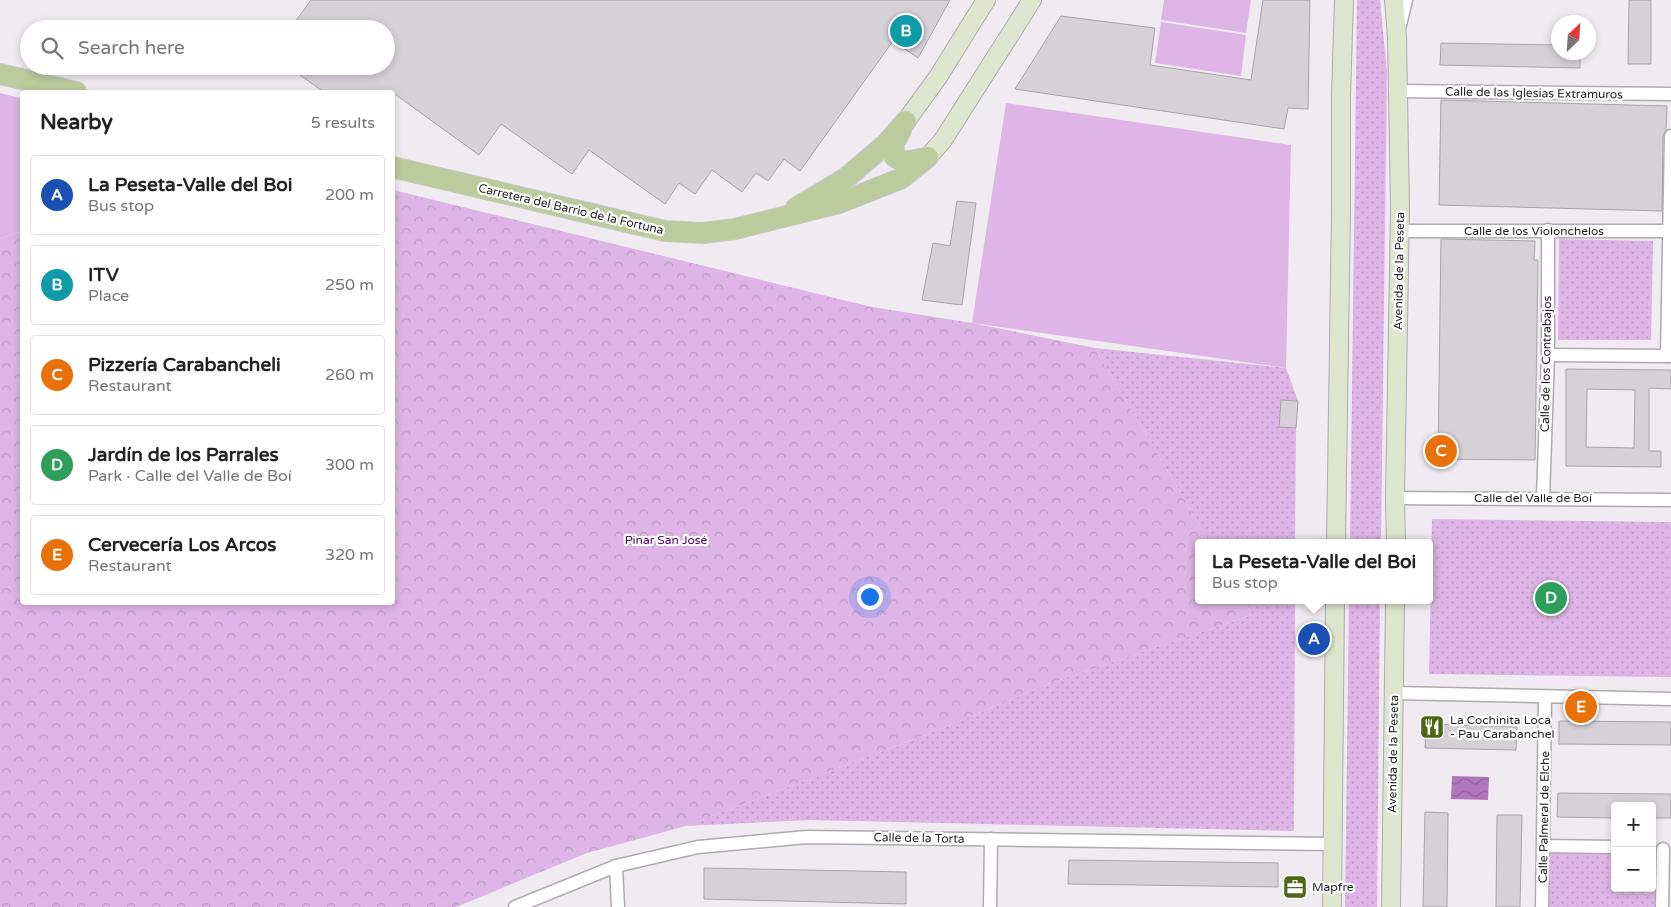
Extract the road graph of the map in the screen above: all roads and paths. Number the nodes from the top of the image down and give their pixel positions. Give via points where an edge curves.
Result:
1 (986, 0) edge
2 (1032, 0) edge
3 (1344, 0) edge
4 (1394, 0) edge
5 (1406, 0) edge
6 (1396, 37) junction
7 (0, 74) edge
8 (68, 90) edge
9 (1398, 91) junction
10 (1671, 94) edge
11 (906, 120) junction
12 (1671, 136) edge
13 (928, 157) junction
14 (395, 168) edge
15 (780, 218) junction
16 (1548, 230) junction
17 (1399, 231) junction
18 (1668, 232) junction
19 (1548, 355) junction
20 (1669, 356) edge
21 (1395, 498) junction
22 (1543, 498) junction
23 (1671, 500) edge
24 (1336, 539) edge
25 (1396, 539) edge
26 (1335, 604) edge
27 (1395, 604) edge
28 (1393, 693) junction
29 (1545, 698) junction
30 (1671, 699) edge
31 (991, 839) junction
32 (1333, 844) junction
33 (1544, 846) junction
34 (1611, 847) edge
35 (1662, 849) edge
36 (616, 866) junction
37 (515, 907) edge
38 (618, 907) edge
39 (990, 907) edge
40 (1332, 907) edge
41 (1391, 907) edge
42 (1542, 907) edge
43 (1662, 907) edge

1 - 11 street, Carretera del Barrio de la Fortuna via 938,77
2 - 13 street, Carretera del Barrio de la Fortuna via 943,140
3 - 24 street
4 - 6 street, Avenida de la Peseta
5 - 6 street
6 - 9 street, Avenida de la Peseta
7 - 8 main road
9 - 10 street, Calle de las Iglesias Extramuros
9 - 17 street, Avenida de la Peseta
11 - 13 main road, Carretera del Barrio de la Fortuna via 893,146 895,157 904,162
11 - 15 main road, Carretera del Barrio de la Fortuna via 886,144 846,178
12 - 18 street
13 - 15 main road, Carretera del Barrio de la Fortuna via 900,178 839,203
14 - 15 main road, Carretera del Barrio de la Fortuna via 665,231 703,233
16 - 17 street, Calle de los Violonchelos
16 - 18 street, Calle de los Violonchelos
16 - 19 street, Calle de los Contrabajos
17 - 21 street, Avenida de la Peseta
18 - 20 street
19 - 20 street
19 - 22 street, Calle de los Contrabajos
21 - 22 street, Calle del Valle de Boí
21 - 25 street, Avenida de la Peseta
22 - 23 street, Calle del Valle de Boí
26 - 32 street
27 - 28 street, Avenida de la Peseta
28 - 29 street
28 - 41 street, Avenida de la Peseta
29 - 30 street
29 - 33 street, Calle Palmeral de Elche
31 - 32 street, Calle de la Torta
31 - 36 street, Calle de la Torta via 807,837 698,846
31 - 39 street
32 - 40 street
33 - 34 street
33 - 42 street, Calle Palmeral de Elche
35 - 43 street
36 - 37 street, Calle de la Torta
36 - 38 street

